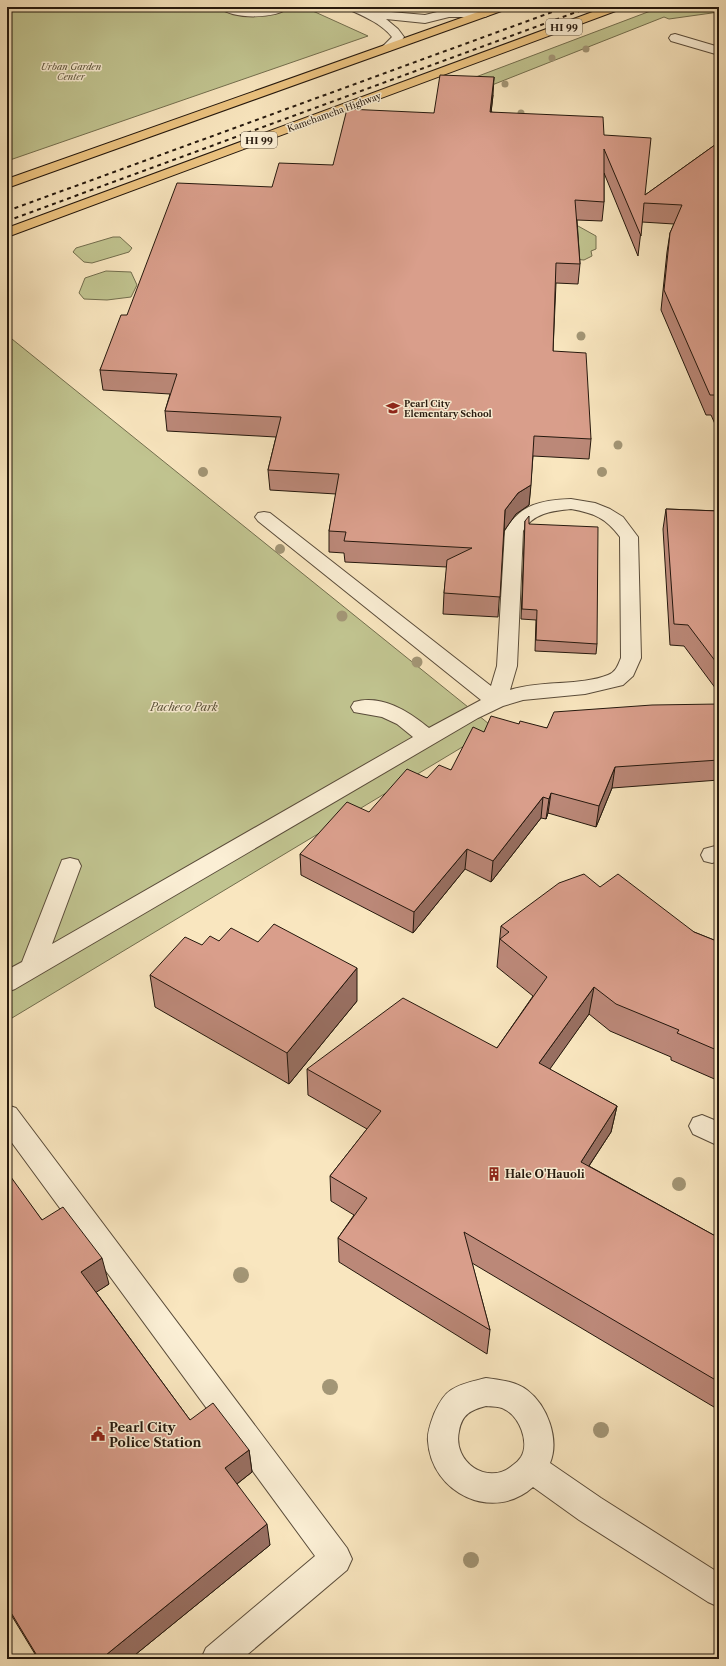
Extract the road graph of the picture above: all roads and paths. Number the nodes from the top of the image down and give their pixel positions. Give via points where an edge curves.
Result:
1 (226, 7) edge
2 (283, 7) edge
3 (352, 7) edge
4 (503, 7) edge
5 (617, 7) edge
6 (367, 13) junction
7 (485, 13) junction
8 (675, 38) dead end
9 (387, 48) junction
10 (719, 51) edge
11 (7, 184) edge
12 (7, 233) edge
13 (264, 517) dead end
14 (496, 701) junction
15 (361, 707) dead end
16 (427, 738) junction
17 (70, 866) dead end
18 (32, 968) junction
19 (7, 982) edge
20 (7, 1116) edge
21 (532, 1468) dead end
22 (719, 1591) edge
23 (217, 1659) edge

1 - 2 lane via 240,12 257,13
3 - 6 lane
4 - 7 main road
5 - 12 main road, Kamehameha Highway / HI 99
6 - 7 lane via 425,19 449,13
6 - 9 lane via 393,29 398,37
7 - 9 main road
8 - 10 lane
9 - 11 main road
13 - 14 lane
14 - 14 lane via 522,693 602,684 616,680 626,671 631,658 629,537 616,521 604,513 572,504 554,505 525,516 517,525 514,531 507,666
14 - 16 lane via 471,712
15 - 16 lane via 378,707 400,716
16 - 18 lane
17 - 18 lane
18 - 19 lane
20 - 23 lane via 336,1559
21 - 22 lane via 590,1509

